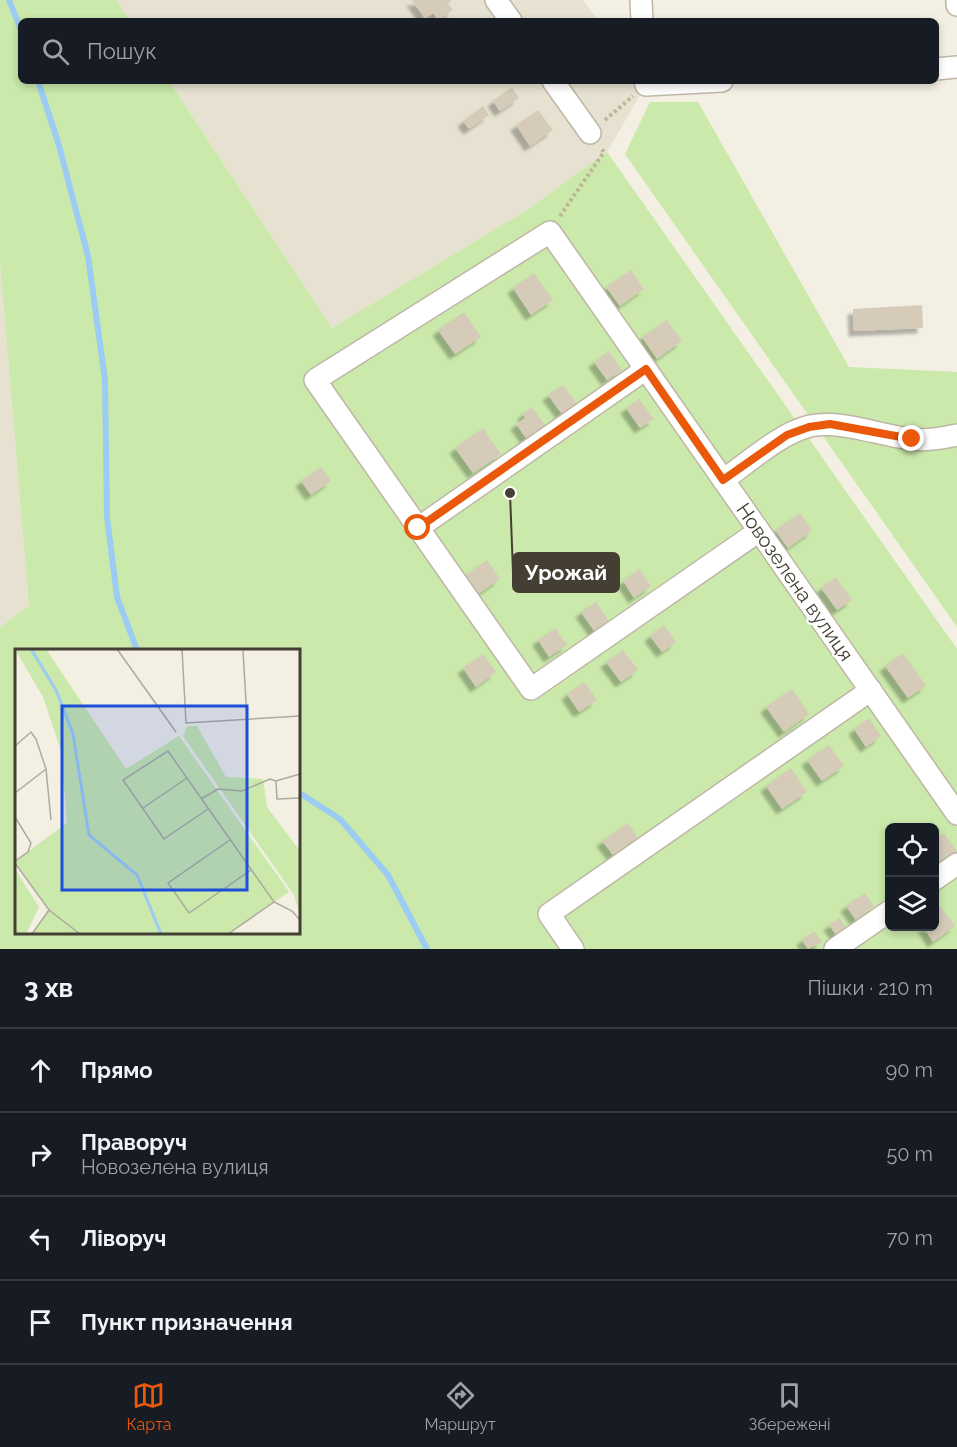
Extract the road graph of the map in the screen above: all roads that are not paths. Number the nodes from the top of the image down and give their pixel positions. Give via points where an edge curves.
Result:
1 (496, 0) edge
2 (641, 0) edge
3 (957, 0) edge
4 (957, 5) edge
5 (509, 18) edge
6 (642, 18) edge
7 (957, 67) edge
8 (939, 69) edge
9 (555, 84) edge
10 (590, 133) road end
11 (646, 369) junction
12 (957, 435) edge
13 (723, 480) junction
14 (418, 528) junction
15 (759, 531) junction
16 (871, 690) junction
17 (957, 814) edge
18 (957, 864) edge
19 (938, 877) edge
20 (885, 914) edge
21 (573, 949) edge
22 (835, 949) edge

1 - 5 street
2 - 6 street
3 - 4 street
7 - 8 street
9 - 10 street
11 - 13 street, Новозелена вулиця
11 - 14 street
11 - 14 street, Новозелена вулиця via 550,232 315,380
12 - 13 street via 912,439 830,424 809,427 787,435
13 - 15 street, Новозелена вулиця
14 - 15 street via 531,690
15 - 16 street, Новозелена вулиця
16 - 17 street, Новозелена вулиця
16 - 21 street via 549,914
18 - 19 street
20 - 22 street

